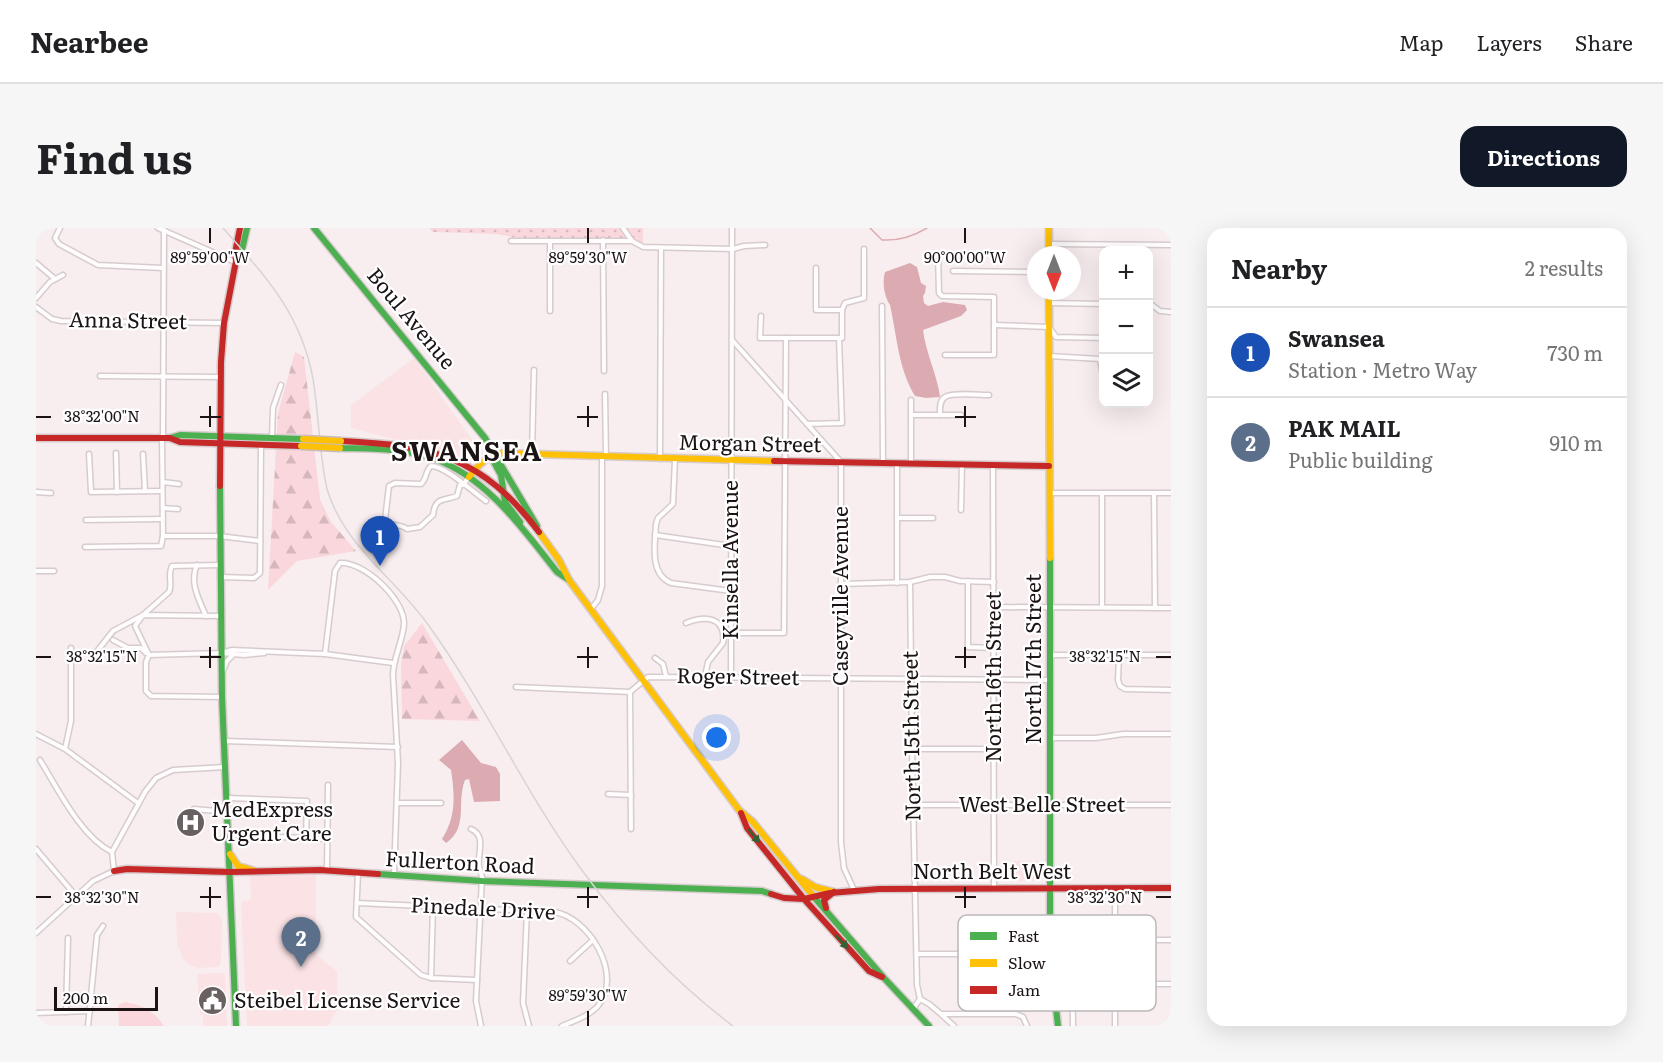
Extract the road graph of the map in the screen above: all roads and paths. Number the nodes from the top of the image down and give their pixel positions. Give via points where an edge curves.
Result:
1 (60, 228) edge
2 (158, 228) edge
3 (240, 228) edge
4 (247, 228) edge
5 (314, 228) edge
6 (623, 228) edge
7 (732, 228) edge
8 (1049, 228) edge
9 (164, 230) junction
10 (603, 240) junction
11 (511, 241) dead end
12 (632, 241) junction
13 (550, 242) junction
14 (1049, 244) joint
15 (765, 245) dead end
16 (1171, 245) edge
17 (661, 248) junction
18 (732, 249) junction
19 (864, 249) dead end
20 (938, 255) dead end
21 (236, 262) junction
22 (36, 263) edge
23 (163, 268) junction
24 (816, 268) dead end
25 (953, 271) dead end
26 (1027, 272) edge
27 (63, 275) dead end
28 (55, 279) junction
29 (36, 297) edge
30 (1049, 303) joint
31 (1099, 304) edge
32 (1153, 305) edge
33 (882, 306) dead end
34 (36, 307) edge
35 (842, 310) junction
36 (550, 311) dead end
37 (1171, 312) edge
38 (761, 316) dead end
39 (163, 322) junction
40 (224, 323) junction
41 (994, 325) junction
42 (1049, 327) junction
43 (786, 338) junction
44 (839, 338) junction
45 (1099, 338) edge
46 (733, 341) junction
47 (945, 355) dead end
48 (1049, 356) junction
49 (1099, 359) edge
50 (534, 370) dead end
51 (604, 371) dead end
52 (100, 376) dead end
53 (163, 377) junction
54 (220, 377) junction
55 (281, 385) dead end
56 (605, 394) dead end
57 (989, 395) dead end
58 (785, 400) junction
59 (911, 400) dead end
60 (911, 415) junction
61 (940, 415) junction
62 (962, 415) dead end
63 (806, 424) junction
64 (272, 437) junction
65 (36, 438) edge
66 (165, 438) junction
67 (220, 439) junction
68 (302, 442) junction
69 (261, 444) junction
70 (340, 445) junction
71 (116, 453) dead end
72 (509, 453) junction
73 (89, 454) dead end
74 (143, 454) dead end
75 (532, 454) junction
76 (493, 455) junction
77 (604, 457) junction
78 (660, 459) junction
79 (675, 459) junction
80 (731, 460) junction
81 (785, 460) junction
82 (841, 462) junction
83 (883, 463) junction
84 (897, 463) junction
85 (911, 463) junction
86 (962, 464) junction
87 (500, 465) junction
88 (993, 465) junction
89 (1049, 466) junction
90 (474, 470) junction
91 (469, 477) junction
92 (163, 482) junction
93 (180, 484) dead end
94 (463, 484) junction
95 (145, 491) junction
96 (162, 491) junction
97 (36, 492) edge
98 (117, 492) junction
99 (504, 492) junction
100 (51, 493) dead end
101 (1049, 493) junction
102 (1102, 493) junction
103 (1154, 493) junction
104 (1171, 493) edge
105 (486, 501) dead end
106 (163, 508) junction
107 (178, 509) dead end
108 (961, 510) dead end
109 (897, 518) junction
110 (933, 518) dead end
111 (162, 519) junction
112 (86, 520) dead end
113 (656, 535) junction
114 (163, 536) junction
115 (219, 536) junction
116 (544, 540) junction
117 (260, 541) junction
118 (730, 546) junction
119 (85, 547) dead end
120 (540, 551) junction
121 (197, 565) junction
122 (219, 565) junction
123 (36, 571) edge
124 (54, 571) dead end
125 (219, 577) junction
126 (568, 580) junction
127 (968, 581) junction
128 (910, 582) junction
129 (994, 582) junction
130 (897, 583) junction
131 (841, 584) junction
132 (730, 591) junction
133 (994, 607) junction
134 (1051, 607) junction
135 (1102, 607) junction
136 (1155, 608) junction
137 (1171, 608) edge
138 (590, 609) junction
139 (143, 615) junction
140 (206, 616) junction
141 (220, 616) junction
142 (686, 623) dead end
143 (731, 633) junction
144 (113, 640) dead end
145 (71, 648) dead end
146 (993, 648) junction
147 (267, 652) junction
148 (220, 653) junction
149 (325, 654) junction
150 (149, 655) junction
151 (233, 655) junction
152 (1051, 655) junction
153 (1119, 655) junction
154 (1171, 655) edge
155 (655, 658) dead end
156 (91, 660) dead end
157 (393, 663) junction
158 (221, 675) junction
159 (666, 676) junction
160 (705, 676) junction
161 (731, 677) junction
162 (841, 678) junction
163 (911, 678) junction
164 (643, 680) junction
165 (994, 680) junction
166 (1050, 680) junction
167 (516, 687) dead end
168 (1171, 690) edge
169 (630, 692) junction
170 (222, 697) junction
171 (36, 734) edge
172 (1171, 734) edge
173 (1050, 738) junction
174 (224, 741) junction
175 (398, 747) junction
176 (65, 749) junction
177 (912, 749) junction
178 (994, 749) junction
179 (40, 760) dead end
180 (225, 767) junction
181 (328, 786) dead end
182 (608, 795) dead end
183 (631, 795) junction
184 (226, 798) junction
185 (138, 803) junction
186 (397, 803) junction
187 (441, 803) dead end
188 (994, 804) junction
189 (913, 805) junction
190 (1051, 805) junction
191 (1171, 805) edge
192 (194, 809) dead end
193 (739, 810) junction
194 (227, 812) junction
195 (471, 829) dead end
196 (631, 829) dead end
197 (228, 835) junction
198 (306, 838) junction
199 (328, 839) junction
200 (228, 848) junction
201 (36, 849) edge
202 (112, 852) junction
203 (114, 871) junction
204 (255, 871) junction
205 (327, 871) junction
206 (230, 872) junction
207 (358, 873) junction
208 (794, 873) junction
209 (394, 876) junction
210 (482, 881) junction
211 (1171, 888) edge
212 (914, 889) junction
213 (994, 889) junction
214 (1050, 889) junction
215 (1116, 889) junction
216 (854, 890) junction
217 (834, 892) junction
218 (813, 896) junction
219 (76, 897) junction
220 (804, 899) junction
221 (357, 903) junction
222 (433, 906) junction
223 (481, 909) junction
224 (527, 911) junction
225 (1050, 915) edge
226 (1115, 915) edge
227 (831, 917) junction
228 (103, 926) dead end
229 (36, 933) edge
230 (68, 938) dead end
231 (593, 940) junction
232 (916, 954) junction
233 (958, 954) edge
234 (570, 961) dead end
235 (431, 978) junction
236 (884, 978) junction
237 (477, 980) junction
238 (920, 999) junction
239 (913, 1010) junction
240 (90, 1011) junction
241 (1056, 1011) edge
242 (1073, 1011) edge
243 (66, 1012) junction
244 (36, 1013) edge
245 (942, 1014) junction
246 (88, 1026) edge
247 (236, 1026) edge
248 (481, 1026) edge
249 (530, 1026) edge
250 (562, 1026) edge
251 (929, 1026) edge
252 (954, 1026) edge
253 (1027, 1026) edge
254 (1058, 1026) edge
255 (1073, 1026) edge

1 - 23 street via 55,238 59,244 98,265
2 - 9 street
3 - 21 main road
4 - 21 main road
5 - 76 main road, Boul Avenue via 448,389
6 - 12 street
7 - 18 street, Kinsella Avenue
8 - 14 main road
9 - 21 street
9 - 23 street
10 - 12 street
10 - 13 street
10 - 51 street
11 - 13 street
12 - 17 street via 638,246
13 - 36 street
14 - 16 street
15 - 18 street
17 - 18 street
17 - 78 street
18 - 46 street, Kinsella Avenue
19 - 35 street via 864,298 845,303
20 - 41 street via 939,293 994,297
21 - 40 main road
22 - 28 street, Anna Street
23 - 39 street
24 - 35 street via 816,310
25 - 26 street
27 - 28 street, Anna Street
28 - 29 street, Anna Street
30 - 31 street
30 - 42 main road, North 17th Street
32 - 37 street via 1160,311
33 - 83 street
34 - 39 street, Anna Street via 61,321
35 - 44 street
38 - 43 street via 760,338
39 - 40 street, Anna Street
39 - 53 street
40 - 54 main road
41 - 42 street
41 - 47 street via 994,355
42 - 45 street via 1056,337
42 - 48 main road, North 17th Street
43 - 44 street
43 - 58 street
44 - 63 street via 842,423
46 - 58 street
46 - 80 street, Kinsella Avenue
48 - 49 street
48 - 89 main road, North 17th Street
50 - 75 street
52 - 53 street
53 - 54 street
53 - 66 street
54 - 67 main road
55 - 64 street via 273,408
56 - 77 street
57 - 61 street via 945,397
58 - 63 street
58 - 81 street
59 - 60 street
60 - 61 street
60 - 85 street
61 - 62 street
63 - 82 street
64 - 67 main road
64 - 68 main road
65 - 66 main road
66 - 67 main road via 180,442
66 - 92 street
67 - 69 main road
67 - 115 main road
68 - 69 main road
68 - 70 main road, bridge
69 - 117 street
70 - 90 main road via 417,447
70 - 91 main road via 416,454 442,462
71 - 98 street
72 - 75 main road, Morgan Street
72 - 76 main road, Morgan Street
72 - 87 main road
73 - 98 street via 92,492
74 - 95 street
75 - 77 main road, Morgan Street
76 - 87 main road, Boul Avenue
76 - 90 main road
76 - 99 main road, Boul Avenue
77 - 78 main road, Morgan Street
77 - 138 street via 602,586
78 - 79 main road, Morgan Street
79 - 80 main road, Morgan Street
79 - 113 street via 673,504 658,519
80 - 81 main road, Morgan Street
80 - 118 street, Kinsella Avenue
81 - 82 main road, Morgan Street
81 - 143 street via 784,633
82 - 83 main road, Morgan Street
82 - 131 street, Caseyville Avenue
83 - 84 main road, Morgan Street
84 - 85 main road, Morgan Street
84 - 109 street
85 - 86 main road, Morgan Street
86 - 88 main road, Morgan Street
86 - 108 street
87 - 116 main road, Boul Avenue
88 - 89 main road, Morgan Street
88 - 129 street, North 16th Street
89 - 101 main road, North 17th Street
90 - 91 main road
90 - 99 main road
91 - 94 street
91 - 120 main road
92 - 93 street
92 - 96 street
94 - 94 street via 436,466 428,468 421,484 392,484 385,520 407,529 420,527 433,515 436,502 457,496
94 - 105 street
95 - 96 street
95 - 98 street
96 - 106 street
97 - 100 street
99 - 116 main road
99 - 120 main road, Boul Avenue via 507,507
101 - 102 street
101 - 134 main road, North 17th Street
102 - 103 street
102 - 135 street
103 - 104 street
103 - 136 street
106 - 107 street
106 - 111 street
109 - 110 street
109 - 130 street
111 - 112 street
111 - 114 street
113 - 118 street
113 - 132 street via 656,565 663,580
114 - 115 street
114 - 119 street via 160,546
115 - 117 street
115 - 122 main road
116 - 126 main road via 564,567
117 - 125 street via 258,576
118 - 132 street, Kinsella Avenue
120 - 126 main road
121 - 122 street
121 - 139 street via 172,566 169,592
121 - 140 street via 196,594
122 - 125 main road
123 - 124 street
125 - 141 main road
126 - 138 main road
127 - 128 street via 930,577
127 - 129 street
127 - 146 street via 968,647
128 - 130 street
128 - 163 street, North 15th Street
129 - 133 street, North 16th Street
130 - 131 street
131 - 162 street, Caseyville Avenue
132 - 143 street, Kinsella Avenue
133 - 134 street
133 - 146 street, North 16th Street
134 - 135 street
134 - 152 main road, North 17th Street
135 - 136 street
136 - 137 street
138 - 164 main road
139 - 140 street
139 - 150 street via 135,626
139 - 156 street via 113,631
140 - 141 street
141 - 148 main road
142 - 160 street via 714,620 723,630 723,643 708,662
143 - 161 street, Kinsella Avenue
144 - 150 street via 128,648 141,648
145 - 176 street via 71,721
146 - 165 street, North 16th Street
147 - 148 street
147 - 149 street
147 - 151 street
148 - 150 street
148 - 151 street
148 - 158 main road
149 - 157 street
149 - 157 street via 334,571 343,562 368,572 398,606 404,623
150 - 170 street via 148,694
151 - 158 street
152 - 153 street
152 - 166 main road, North 17th Street
153 - 154 street
153 - 168 street via 1120,686
155 - 159 street via 663,664
157 - 175 street
158 - 170 main road
159 - 160 street, Roger Street
159 - 164 street, Roger Street via 648,676
160 - 161 street, Roger Street
161 - 162 street, Roger Street
162 - 163 street, Roger Street
162 - 216 street, Caseyville Avenue via 841,859
163 - 165 street, Roger Street
163 - 177 street, North 15th Street
164 - 169 street
164 - 193 main road
165 - 166 street, Roger Street
165 - 178 street, North 16th Street
166 - 173 main road, North 17th Street
167 - 169 street
169 - 183 street
170 - 174 main road
171 - 176 street
172 - 173 street
173 - 190 main road, North 17th Street
174 - 175 street
174 - 180 main road
175 - 186 street
176 - 185 street
177 - 178 street
177 - 189 street, North 15th Street
178 - 188 street, North 16th Street
179 - 202 street via 79,821 102,847
180 - 184 main road
180 - 185 street via 164,773
181 - 199 street
182 - 183 street
183 - 196 street
184 - 194 main road
184 - 198 street via 306,801
185 - 202 street
186 - 187 street
186 - 209 street
188 - 189 street, West Belle Street
188 - 190 street, West Belle Street
188 - 213 street, North 16th Street
189 - 212 street, North 15th Street
190 - 191 street, West Belle Street
190 - 214 main road, North 17th Street
192 - 194 street
193 - 208 main road
193 -> 220 main road via 747,828
194 - 197 main road
195 - 210 street via 479,835
197 - 198 street
197 - 200 main road
198 - 199 street
199 - 205 street
200 - 204 main road via 238,866
200 - 206 main road
201 - 219 street
202 - 203 street
203 - 206 main road, Fullerton Road
203 - 219 street via 93,881
204 - 205 main road, Fullerton Road
204 - 206 main road, Fullerton Road
205 - 207 main road, Fullerton Road
206 - 247 main road
207 - 209 main road, Fullerton Road
207 - 221 street
208 - 217 main road via 815,887
208 - 218 main road
209 - 210 main road, Fullerton Road
210 - 220 main road, Fullerton Road via 752,891
210 - 223 street
211 - 215 main road, North Belt West
212 - 213 main road, North Belt West
212 - 216 main road, North Belt West
212 - 232 street, North 15th Street
213 - 214 main road, North Belt West
214 - 215 main road, North Belt West
214 - 225 main road, North 17th Street
215 - 226 street
216 - 217 main road, North Belt West
217 - 218 main road, North Belt West
217 - 227 main road via 824,903
218 - 220 main road, North Belt West
218 - 227 main road
219 - 229 street
220 -> 236 main road via 869,971
221 - 222 street, Pinedale Drive
221 - 235 street via 356,917 417,973
222 - 223 street, Pinedale Drive
222 - 235 street
223 - 224 street, Pinedale Drive
223 - 237 street
224 - 231 street, Pinedale Drive via 569,915
224 - 249 street via 523,997
227 - 236 main road
228 - 240 street via 97,935
230 - 243 street
231 - 234 street
231 - 250 street, Pinedale Drive via 605,962 603,999 594,1011
232 - 233 street
232 - 238 street, North 15th Street
235 - 237 street
236 - 239 main road
237 - 248 street
238 - 239 street
238 - 245 street
239 - 251 main road
240 - 243 street
240 - 246 street
241 - 254 main road, North 17th Street
242 - 255 street
243 - 244 street
245 - 252 street
245 - 253 street via 1016,1014 1023,1017

